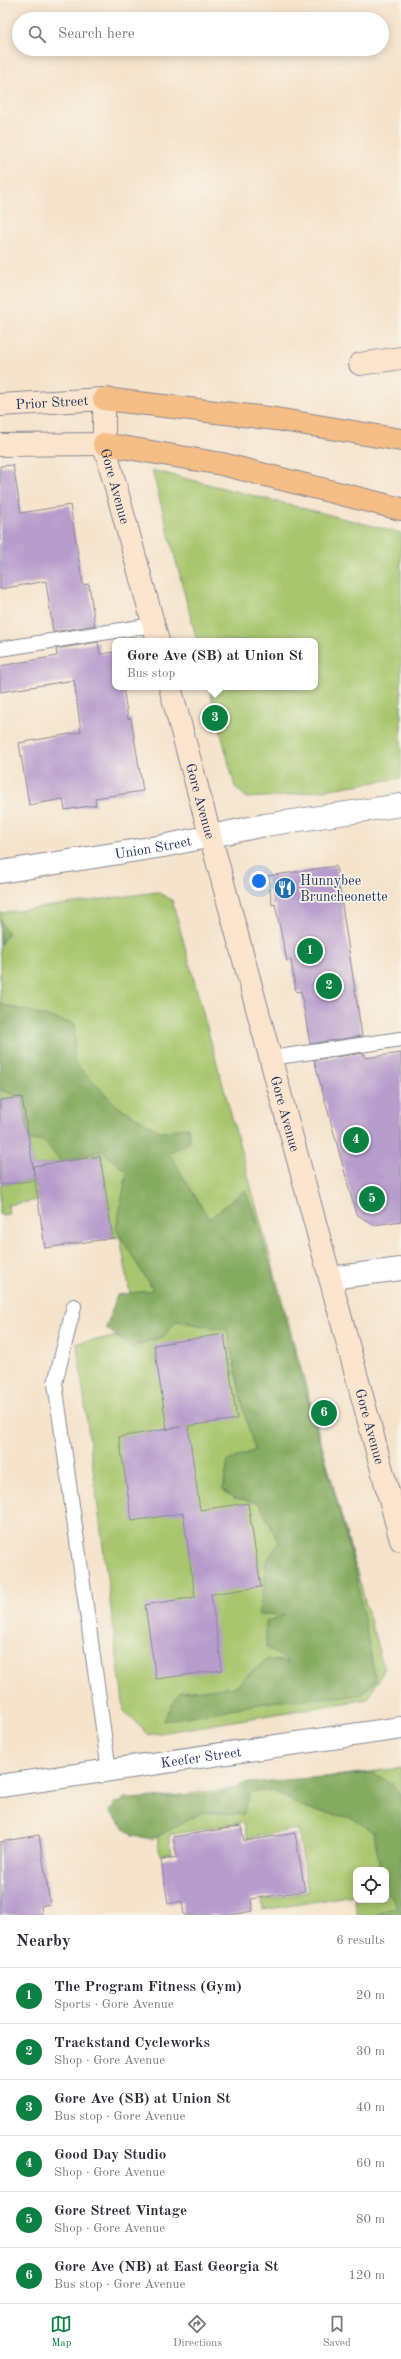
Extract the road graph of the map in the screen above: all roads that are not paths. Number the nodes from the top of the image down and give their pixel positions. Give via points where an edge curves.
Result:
1 (401, 358) edge
2 (360, 364) dead end
3 (104, 399) junction
4 (0, 405) edge
5 (401, 440) edge
6 (104, 444) junction
7 (0, 445) edge
8 (401, 509) edge
9 (156, 633) edge
10 (0, 649) edge
11 (171, 690) edge
12 (401, 805) edge
13 (210, 837) junction
14 (0, 872) edge
15 (401, 1039) edge
16 (271, 1058) junction
17 (401, 1269) edge
18 (330, 1278) junction
19 (74, 1306) dead end
20 (396, 1498) edge
21 (401, 1540) edge
22 (401, 1728) edge
23 (110, 1771) junction
24 (0, 1786) edge

1 - 2 street
3 - 4 street, Prior Street
3 - 5 main road via 276,419
3 - 6 street, Gore Avenue
6 - 7 street
6 - 8 main road via 222,464
6 - 9 street, Gore Avenue
9 - 10 lane
11 - 13 street, Gore Avenue
12 - 13 street, Union Street via 265,825
13 - 14 street, Union Street
13 - 16 street, Gore Avenue
15 - 16 lane
16 - 18 street, Gore Avenue
17 - 18 street
18 - 20 street, Gore Avenue
19 - 23 lane via 55,1383
20 - 21 street, Gore Avenue
22 - 23 street, Keefer Street
23 - 24 street, Keefer Street

